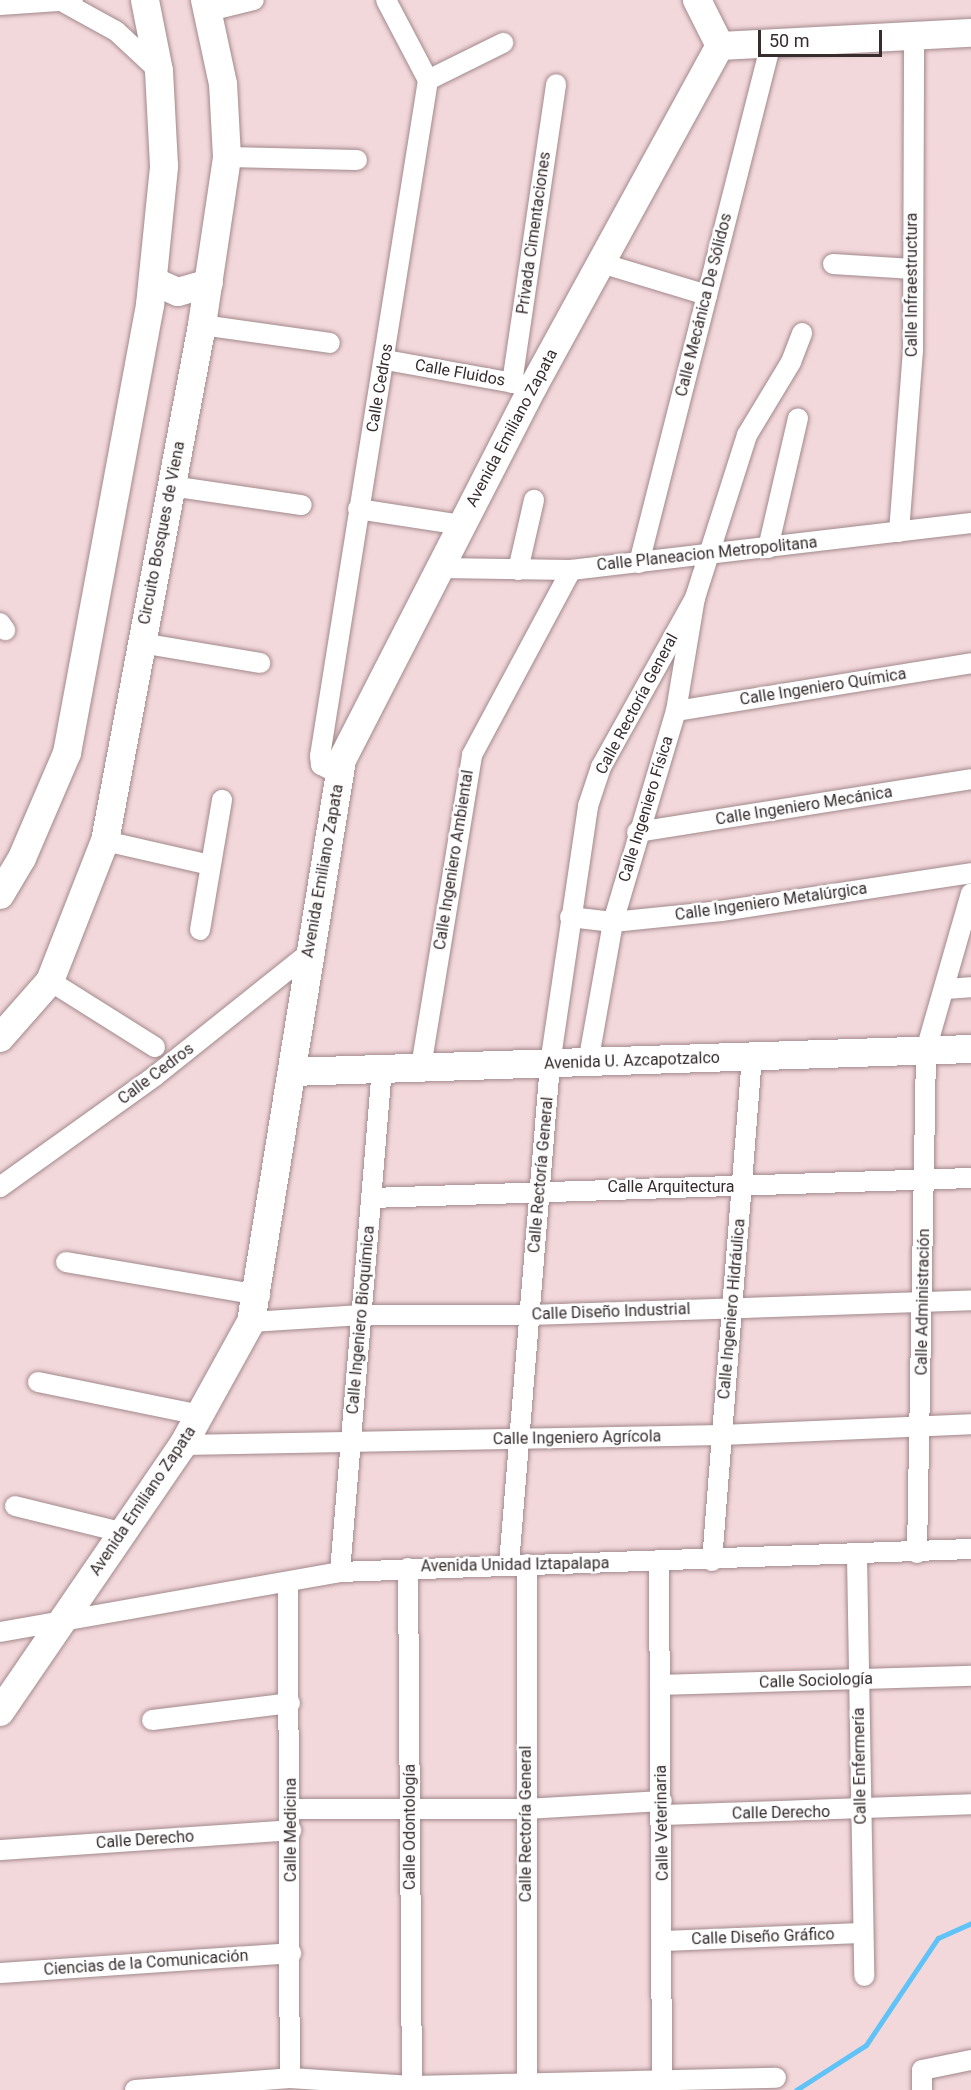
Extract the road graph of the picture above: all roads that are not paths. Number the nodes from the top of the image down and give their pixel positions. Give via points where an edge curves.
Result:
1 (145, 0) edge
2 (254, 0) edge
3 (386, 0) edge
4 (697, 0) edge
5 (69, 2) edge
6 (0, 5) edge
7 (207, 5) edge
8 (971, 33) edge
9 (914, 38) junction
10 (503, 44) dead end
11 (720, 46) junction
12 (770, 47) junction
13 (159, 71) junction
14 (428, 80) junction
15 (556, 84) dead end
16 (227, 158) junction
17 (357, 160) dead end
18 (601, 264) junction
19 (833, 264) dead end
20 (913, 269) junction
21 (209, 283) junction
22 (152, 293) junction
23 (707, 295) junction
24 (202, 322) junction
25 (802, 333) dead end
26 (330, 343) dead end
27 (386, 360) junction
28 (523, 385) junction
29 (798, 418) dead end
30 (171, 486) junction
31 (534, 500) dead end
32 (302, 505) dead end
33 (358, 508) junction
34 (971, 522) edge
35 (461, 525) junction
36 (899, 532) junction
37 (768, 548) junction
38 (707, 556) junction
39 (639, 563) junction
40 (441, 568) junction
41 (518, 570) junction
42 (571, 570) junction
43 (695, 597) junction
44 (141, 643) junction
45 (260, 663) dead end
46 (971, 663) edge
47 (676, 711) junction
48 (339, 774) junction
49 (971, 779) edge
50 (222, 800) dead end
51 (637, 832) junction
52 (105, 841) junction
53 (210, 865) junction
54 (971, 873) edge
55 (971, 893) edge
56 (0, 895) edge
57 (570, 917) junction
58 (613, 922) junction
59 (200, 930) dead end
60 (308, 954) junction
61 (50, 981) junction
62 (971, 987) edge
63 (945, 989) junction
64 (0, 1038) edge
65 (155, 1047) dead end
66 (971, 1049) edge
67 (926, 1050) junction
68 (752, 1056) junction
69 (588, 1063) junction
70 (550, 1064) junction
71 (421, 1067) junction
72 (382, 1068) junction
73 (292, 1072) junction
74 (971, 1179) edge
75 (925, 1181) junction
76 (0, 1187) edge
77 (742, 1187) junction
78 (540, 1188) junction
79 (371, 1198) junction
80 (66, 1262) dead end
81 (260, 1295) junction
82 (971, 1300) edge
83 (923, 1302) junction
84 (732, 1309) junction
85 (362, 1314) junction
86 (530, 1315) junction
87 (251, 1322) junction
88 (38, 1382) dead end
89 (200, 1415) junction
90 (971, 1424) edge
91 (920, 1425) junction
92 (722, 1435) junction
93 (519, 1439) junction
94 (351, 1440) junction
95 (183, 1445) junction
96 (15, 1506) dead end
97 (121, 1532) junction
98 (971, 1549) edge
99 (917, 1552) junction
100 (857, 1556) junction
101 (712, 1561) junction
102 (659, 1562) junction
103 (518, 1564) junction
104 (408, 1568) junction
105 (340, 1572) junction
106 (288, 1582) junction
107 (63, 1621) junction
108 (0, 1632) edge
109 (971, 1677) edge
110 (859, 1680) junction
111 (660, 1685) junction
112 (290, 1703) junction
113 (0, 1712) edge
114 (152, 1720) dead end
115 (971, 1804) edge
116 (410, 1806) junction
117 (662, 1808) junction
118 (292, 1809) junction
119 (526, 1809) junction
120 (861, 1812) junction
121 (291, 1830) junction
122 (0, 1850) edge
123 (863, 1933) junction
124 (662, 1941) junction
125 (291, 1953) junction
126 (0, 1973) edge
127 (864, 1976) dead end
128 (971, 2060) edge
129 (776, 2078) dead end
130 (303, 2082) edge
131 (527, 2083) junction
132 (412, 2085) junction
133 (368, 2086) edge
134 (662, 2087) edge
135 (172, 2089) edge
136 (135, 2090) edge
137 (922, 2090) edge

1 - 13 street
2 - 7 street
3 - 14 street
4 - 11 street
5 - 6 street
5 - 13 street via 122,35
7 - 16 street, Circuito Bosques de Viena via 223,84
8 - 9 street
9 - 12 street
9 - 20 street, Calle Infraestructura
10 - 14 street
11 - 12 street
11 - 18 street, Avenida Emiliano Zapata
12 - 23 street, Calle Mecánica De Sólidos
13 - 22 street via 164,166
14 - 27 street, Calle Cedros
15 - 28 street, Privada Cimentaciones
16 - 17 street
16 - 21 street, Circuito Bosques de Viena
18 - 23 street
18 - 28 street, Avenida Emiliano Zapata
19 - 20 street
20 - 36 street, Calle Infraestructura via 913,351
21 - 22 street via 178,292
21 - 24 street, Circuito Bosques de Viena
22 - 24 street
22 - 56 street via 67,753 22,858
23 - 39 street, Calle Mecánica De Sólidos
24 - 26 street
24 - 30 street, Circuito Bosques de Viena
25 - 38 street, Calle Ingeniero Física via 747,435
27 - 28 street, Calle Fluidos
27 - 33 street, Calle Cedros
28 - 35 street, Avenida Emiliano Zapata
29 - 37 street
30 - 32 street
30 - 44 street, Circuito Bosques de Viena
31 - 41 street
33 - 35 street
33 - 48 street, Calle Cedros via 320,756 321,765
34 - 36 street, Calle Planeacion Metropolitana
35 - 40 street, Avenida Emiliano Zapata
36 - 37 street, Calle Planeacion Metropolitana
37 - 38 street, Calle Planeacion Metropolitana
38 - 39 street, Calle Planeacion Metropolitana
38 - 43 street, Calle Ingeniero Física
39 - 42 street, Calle Planeacion Metropolitana
40 - 41 street, Calle Planeacion Metropolitana
40 - 48 street, Avenida Emiliano Zapata
41 - 42 street, Calle Planeacion Metropolitana
42 - 71 street, Calle Ingeniero Ambiental via 472,755
43 - 47 street, Calle Ingeniero Física
43 - 57 street, Calle Rectoría General via 593,786
44 - 45 street
44 - 52 street, Circuito Bosques de Viena
46 - 47 street, Calle Ingeniero Química
47 - 51 street, Calle Ingeniero Física
48 - 60 street, Avenida Emiliano Zapata
49 - 51 street, Calle Ingeniero Mecánica
50 - 53 street
51 - 58 street, Calle Ingeniero Física
52 - 53 street
52 - 61 street, Circuito Bosques de Viena
53 - 59 street
54 - 58 street, Calle Ingeniero Metalúrgica
55 - 63 street, Calle Administración
57 - 58 street, Calle Ingeniero Metalúrgica
57 - 70 street, Calle Rectoría General
58 - 69 street, Calle Ingeniero Física
60 - 73 street, Avenida Emiliano Zapata
60 - 76 street, Calle Cedros via 156,1076
61 - 64 street, Circuito Bosques de Viena
61 - 65 street
62 - 63 street
63 - 67 street, Calle Administración
66 - 67 street, Avenida U. Azcapotzalco
67 - 68 street, Avenida U. Azcapotzalco
67 - 75 street, Calle Administración
68 - 69 street, Avenida U. Azcapotzalco
68 - 77 street, Calle Ingeniero Hidráulica
69 - 70 street, Avenida U. Azcapotzalco
70 - 71 street, Avenida U. Azcapotzalco
70 - 78 street, Calle Rectoría General
71 - 72 street, Avenida U. Azcapotzalco
72 - 73 street, Avenida U. Azcapotzalco
72 - 79 street, Calle Ingeniero Bioquímica
73 - 81 street, Avenida Emiliano Zapata
74 - 75 street, Calle Arquitectura
75 - 77 street, Calle Arquitectura
75 - 83 street, Calle Administración
77 - 78 street, Calle Arquitectura
77 - 84 street, Calle Ingeniero Hidráulica
78 - 79 street, Calle Arquitectura
78 - 86 street, Calle Rectoría General
79 - 85 street, Calle Ingeniero Bioquímica
80 - 81 street
81 - 87 street, Avenida Emiliano Zapata
82 - 83 street, Calle Diseño Industrial
83 - 84 street, Calle Diseño Industrial
83 - 91 street, Calle Administración
84 - 86 street, Calle Diseño Industrial
84 - 92 street, Calle Ingeniero Hidráulica
85 - 86 street, Calle Diseño Industrial
85 - 87 street, Calle Diseño Industrial
85 - 94 street, Calle Ingeniero Bioquímica
86 - 93 street, Calle Rectoría General
87 - 89 street, Avenida Emiliano Zapata
88 - 89 street
89 - 95 street, Avenida Emiliano Zapata
90 - 91 street, Calle Ingeniero Agrícola
91 - 92 street, Calle Ingeniero Agrícola
91 - 99 street, Calle Administración
92 - 93 street, Calle Ingeniero Agrícola
92 - 101 street, Calle Ingeniero Hidráulica
93 - 94 street, Calle Ingeniero Agrícola
93 - 103 street, Calle Rectoría General
94 - 95 street, Calle Ingeniero Agrícola
94 - 105 street, Calle Ingeniero Bioquímica
95 - 97 street, Avenida Emiliano Zapata
96 - 97 street
97 - 107 street, Avenida Emiliano Zapata
98 - 99 street, Avenida Unidad Iztapalapa
99 - 100 street, Avenida Unidad Iztapalapa
100 - 101 street, Avenida Unidad Iztapalapa
100 - 110 street, Calle Enfermería
101 - 102 street, Avenida Unidad Iztapalapa
102 - 103 street, Avenida Unidad Iztapalapa
102 - 111 street, Calle Veterinaria
103 - 104 street, Avenida Unidad Iztapalapa
103 - 119 street, Calle Rectoría General
104 - 105 street, Avenida Unidad Iztapalapa
104 - 116 street, Calle Odontología
105 - 106 street, Avenida Unidad Iztapalapa
106 - 107 street, Avenida Unidad Iztapalapa
106 - 112 street, Calle Medicina
107 - 108 street, Avenida Unidad Iztapalapa
107 - 113 street, Avenida Emiliano Zapata
109 - 110 street, Calle Sociología
110 - 111 street, Calle Sociología
110 - 120 street, Calle Enfermería
111 - 117 street, Calle Veterinaria
112 - 114 street
112 - 118 street, Calle Medicina
115 - 120 street, Calle Derecho
116 - 118 street, Calle Derecho
116 - 119 street, Calle Derecho
116 - 132 street, Calle Odontología
117 - 119 street, Calle Derecho
117 - 120 street, Calle Derecho
117 - 124 street, Calle Veterinaria
118 - 121 street, Calle Medicina
119 - 131 street, Calle Rectoría General
120 - 123 street, Calle Enfermería
121 - 122 street, Calle Derecho
121 - 125 street, Calle Medicina
123 - 124 street, Calle Diseño Gráfico
123 - 127 street, Calle Enfermería
124 - 134 street, Calle Veterinaria
125 - 126 street, Ciencias de la Comunicación
125 - 130 street, Calle Medicina
128 - 137 street via 922,2070
129 - 134 street
130 - 133 street
130 - 135 street
131 - 132 street
131 - 134 street
132 - 133 street
135 - 136 street

